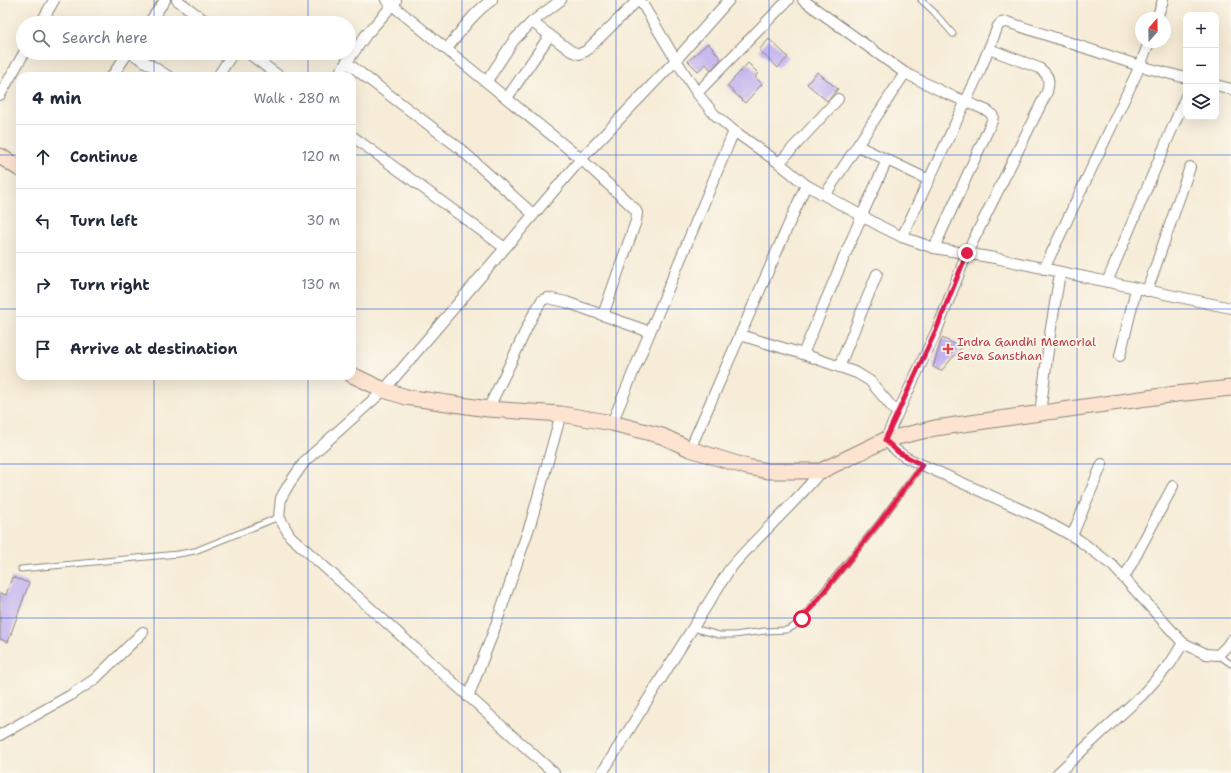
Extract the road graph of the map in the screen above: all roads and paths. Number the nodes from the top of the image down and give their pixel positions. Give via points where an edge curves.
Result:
1 (54, 0) edge
2 (166, 0) edge
3 (177, 0) edge
4 (492, 0) edge
5 (561, 0) edge
6 (639, 0) edge
7 (729, 0) edge
8 (788, 0) edge
9 (803, 0) edge
10 (921, 0) edge
11 (1163, 0) edge
12 (391, 1) edge
13 (1159, 12) edge
14 (45, 16) edge
15 (154, 16) edge
16 (199, 16) edge
17 (532, 22) junction
18 (953, 34) dead end
19 (550, 35) junction
20 (356, 48) edge
21 (1147, 48) edge
22 (447, 49) junction
23 (989, 49) junction
24 (20, 60) edge
25 (124, 60) edge
26 (141, 60) edge
27 (228, 60) edge
28 (257, 60) edge
29 (676, 60) junction
30 (346, 62) joint
31 (1140, 66) junction
32 (115, 72) edge
33 (161, 72) edge
34 (221, 72) edge
35 (274, 72) edge
36 (340, 72) edge
37 (905, 73) junction
38 (1183, 77) edge
39 (487, 81) junction
40 (1219, 86) edge
41 (1231, 89) edge
42 (697, 93) junction
43 (0, 95) edge
44 (507, 98) junction
45 (838, 99) dead end
46 (966, 101) junction
47 (1183, 103) edge
48 (734, 131) junction
49 (356, 139) edge
50 (858, 146) junction
51 (0, 156) edge
52 (582, 159) junction
53 (887, 160) junction
54 (779, 163) junction
55 (16, 166) edge
56 (1190, 167) dead end
57 (929, 180) junction
58 (806, 185) junction
59 (825, 196) junction
60 (533, 214) junction
61 (862, 215) junction
62 (902, 237) junction
63 (505, 248) junction
64 (934, 248) junction
65 (967, 253) junction
66 (1044, 269) junction
67 (1060, 273) junction
68 (877, 274) dead end
69 (1107, 282) junction
70 (1136, 289) junction
71 (1147, 291) junction
72 (1231, 308) edge
73 (603, 315) junction
74 (650, 332) junction
75 (740, 335) junction
76 (803, 354) junction
77 (1120, 356) dead end
78 (839, 367) junction
79 (356, 377) edge
80 (1231, 388) edge
81 (384, 390) junction
82 (488, 409) junction
83 (898, 413) junction
84 (561, 414) junction
85 (1040, 414) junction
86 (612, 423) junction
87 (885, 440) junction
88 (690, 449) junction
89 (1102, 464) dead end
90 (922, 465) junction
91 (821, 471) junction
92 (1173, 486) dead end
93 (279, 517) junction
94 (1072, 536) junction
95 (21, 569) dead end
96 (1124, 578) junction
97 (693, 628) junction
98 (144, 632) dead end
99 (1231, 640) edge
100 (1184, 643) junction
101 (1218, 655) junction
102 (1231, 664) edge
103 (468, 697) junction
104 (0, 735) edge
105 (554, 773) edge
106 (602, 773) edge
107 (1058, 773) edge

1 - 14 street
2 - 15 street
3 - 16 street
4 - 22 street via 469,20
5 - 17 street
6 - 19 street via 586,51 579,54
6 - 29 street
7 - 29 street
8 - 42 street
9 - 37 street
10 - 18 lane
11 - 13 street
12 - 20 street
12 - 22 street
17 - 19 street
17 - 39 street via 514,40
19 - 44 street
21 - 31 street
22 - 39 street
23 - 31 street via 998,26 1007,22
23 - 46 street
23 - 65 street via 1039,68 1049,77 1049,84
24 - 43 street
25 - 32 street
26 - 33 street
27 - 34 street
28 - 35 street
29 - 42 street
29 - 52 street
30 - 36 street
30 - 60 street via 458,147
31 - 38 street
31 - 66 street
37 - 46 street
37 - 50 street
39 - 44 street
40 - 41 street
42 - 48 street via 714,114
44 - 52 street
45 - 54 street
46 - 57 street
46 - 64 street via 993,116
47 - 69 street
48 - 54 street
48 - 74 street
49 - 63 street
50 - 53 street
50 - 59 street
51 - 55 street
52 - 60 street
52 - 73 street via 637,213
53 - 57 street
53 - 61 street
54 - 58 street
56 - 71 street
57 - 62 street
58 - 59 street
58 - 75 street
59 - 61 street
60 - 63 street
61 - 62 street
61 - 76 street
62 - 64 street
63 - 81 street
64 - 65 street
65 - 66 street
65 - 83 street via 936,330
66 - 67 street
67 - 69 street
67 - 85 street
68 - 78 street
69 - 70 street
70 - 71 street
70 - 77 street
71 - 72 street
73 - 74 street
73 - 82 street via 566,302 548,298 542,300
74 - 86 street
75 - 76 street
75 - 88 street
76 - 78 street
78 - 83 street via 870,381
79 - 81 street
80 - 85 street
81 - 82 street via 406,398
81 - 93 street via 305,461 281,498
82 - 84 street
83 - 87 street
84 - 86 street
84 - 103 street via 531,522
85 - 87 street via 935,428
86 - 88 street via 662,436
87 - 90 street via 898,452
87 - 91 street
88 - 91 street via 768,471
89 - 94 street
90 - 94 street via 1040,518
90 - 97 lane via 879,523 793,627 786,630 719,636
91 - 97 street via 797,499 744,551 729,570
92 - 96 street
93 - 95 lane via 189,552
93 - 103 street via 290,536
94 - 96 street via 1113,566
96 - 100 street
97 - 106 street
98 - 104 street via 95,679
99 - 101 street
100 - 101 street via 1206,654
100 - 107 street via 1170,664 1142,695
101 - 102 lane
103 - 105 street

